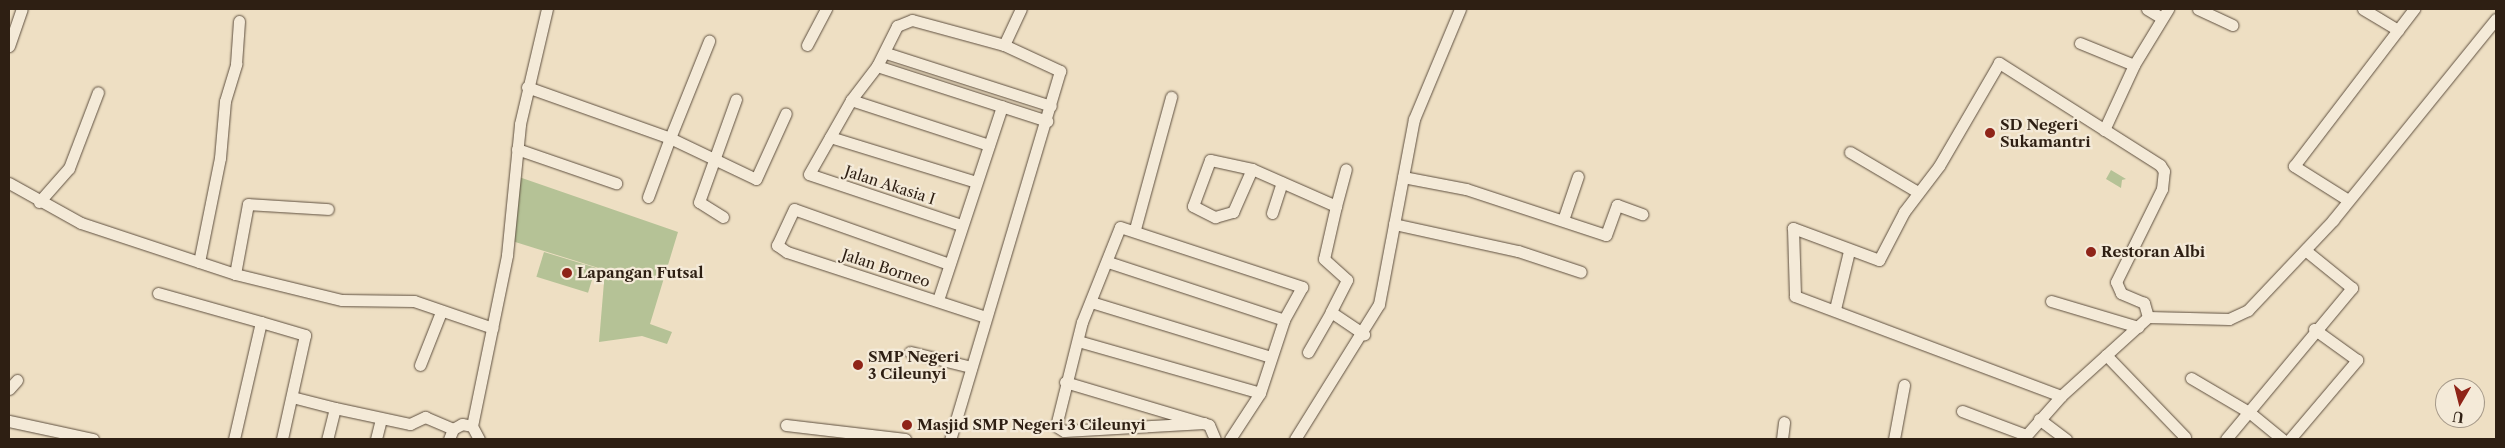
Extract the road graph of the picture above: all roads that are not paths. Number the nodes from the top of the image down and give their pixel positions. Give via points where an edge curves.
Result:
1 (22, 9) edge
2 (547, 9) edge
3 (826, 9) edge
4 (1021, 9) edge
5 (1460, 9) edge
6 (2148, 9) edge
7 (2198, 9) edge
8 (2363, 9) edge
9 (2414, 9) edge
10 (2165, 13) edge
11 (2496, 19) edge
12 (239, 21) dead end
13 (2232, 25) dead end
14 (2398, 30) junction
15 (709, 41) dead end
16 (2080, 43) dead end
17 (807, 45) dead end
18 (1004, 45) junction
19 (9, 46) edge
20 (886, 53) junction
21 (2134, 65) junction
22 (877, 66) junction
23 (527, 87) junction
24 (98, 92) dead end
25 (1171, 96) dead end
26 (736, 99) dead end
27 (851, 100) junction
28 (1002, 106) junction
29 (1051, 106) junction
30 (786, 113) dead end
31 (1047, 121) junction
32 (2104, 130) junction
33 (830, 137) junction
34 (670, 138) junction
35 (989, 144) junction
36 (517, 149) junction
37 (1850, 152) dead end
38 (713, 161) junction
39 (1252, 168) junction
40 (1346, 169) dead end
41 (1578, 176) dead end
42 (1403, 177) junction
43 (976, 182) junction
44 (9, 183) edge
45 (616, 183) dead end
46 (1282, 183) junction
47 (1918, 192) junction
48 (648, 196) dead end
49 (2348, 200) junction
50 (39, 202) junction
51 (1336, 206) junction
52 (328, 209) dead end
53 (1272, 213) dead end
54 (1642, 214) dead end
55 (723, 218) dead end
56 (1563, 220) junction
57 (1394, 224) junction
58 (961, 225) junction
59 (1135, 229) junction
60 (2306, 250) junction
61 (1849, 251) junction
62 (199, 262) junction
63 (1108, 262) junction
64 (949, 264) junction
65 (1582, 272) dead end
66 (235, 274) junction
67 (158, 293) dead end
68 (938, 300) junction
69 (2051, 301) dead end
70 (1091, 302) junction
71 (1835, 309) junction
72 (441, 312) junction
73 (1331, 312) junction
74 (986, 317) junction
75 (2148, 317) junction
76 (1284, 320) junction
77 (261, 322) junction
78 (2138, 327) junction
79 (492, 328) junction
80 (2314, 329) junction
81 (1364, 334) junction
82 (1078, 340) junction
83 (910, 352) dead end
84 (1308, 352) dead end
85 (2106, 356) junction
86 (1271, 357) junction
87 (420, 365) dead end
88 (971, 367) junction
89 (2191, 378) dead end
90 (17, 380) dead end
91 (1065, 382) junction
92 (1904, 385) dead end
93 (9, 390) edge
94 (1260, 394) junction
95 (2061, 396) junction
96 (292, 397) junction
97 (335, 408) junction
98 (1962, 411) dead end
99 (2249, 412) junction
100 (381, 418) junction
101 (2038, 419) junction
102 (9, 421) edge
103 (1784, 422) dead end
104 (1204, 423) junction
105 (786, 425) dead end
106 (472, 426) junction
107 (451, 434) edge
108 (2025, 437) edge
109 (2185, 437) dead end
110 (92, 439) edge
111 (234, 439) edge
112 (282, 439) edge
113 (327, 439) edge
114 (376, 439) edge
115 (479, 439) edge
116 (905, 439) edge
117 (950, 439) edge
118 (1216, 439) edge
119 (1230, 439) edge
120 (1295, 439) edge
121 (1782, 439) edge
122 (1894, 439) edge
123 (2066, 439) edge
124 (2226, 439) edge
125 (2282, 439) edge
126 (2290, 439) edge

1 - 19 street
2 - 23 street
3 - 17 street
4 - 18 street
5 - 42 street via 1418,105
6 - 10 street
7 - 13 street
8 - 14 street
9 - 14 street
10 - 21 street
11 - 49 street
12 - 62 street via 236,64 225,102 220,158
14 - 49 street via 2294,166
15 - 34 street
16 - 21 street
18 - 20 street via 912,20 897,26
18 - 29 street via 1058,68
20 - 22 street
20 - 29 street
21 - 32 street
22 - 27 street
22 - 28 street
23 - 34 street
23 - 36 street
24 - 50 street via 69,168
25 - 59 street
26 - 38 street
27 - 33 street
27 - 35 street
28 - 31 street
28 - 35 street
29 - 31 street
30 - 38 street via 756,179
31 - 74 street
32 - 47 street via 1999,63 1939,166
32 - 75 street via 2164,171 2162,189 2116,282 2121,293 2144,302
33 - 43 street
33 - 58 street, Jalan Akasia I via 809,174
34 - 38 street
34 - 48 street
35 - 43 street
36 - 45 street
36 - 79 street via 507,255
37 - 47 street
38 - 55 street via 699,202
39 - 39 street via 1233,212 1215,217 1193,206 1210,160
39 - 46 street
40 - 51 street
41 - 56 street
42 - 56 street via 1466,189
42 - 57 street
43 - 58 street
44 - 50 street
46 - 51 street
46 - 53 street
47 - 61 street via 1880,260
49 - 60 street
50 - 62 street via 81,223
51 - 73 street via 1324,259 1347,280
52 - 66 street via 248,204
54 - 56 street via 1617,205 1606,235
57 - 65 street via 1518,251
57 - 81 street via 1379,304
58 - 64 street
59 - 63 street via 1117,229
59 - 76 street via 1299,283 1302,291
60 - 75 street via 2240,316
60 - 80 street via 2352,288
61 - 71 street
61 - 71 street via 1792,228 1795,296
62 - 66 street
63 - 70 street
63 - 76 street
64 - 68 street
64 - 68 street, Jalan Borneo via 794,209 778,248
66 - 72 street via 342,300 405,299
67 - 77 street
68 - 74 street, Jalan Borneo
69 - 78 street
70 - 82 street
70 - 86 street
71 - 95 street
72 - 79 street
72 - 87 street
73 - 81 street
73 - 84 street
74 - 88 street
75 - 78 street
76 - 86 street
77 - 96 street via 305,333
77 - 111 street
78 - 85 street
79 - 106 street
80 - 99 street
80 - 126 street via 2357,360
81 - 120 street
82 - 91 street
82 - 94 street
83 - 88 street
85 - 95 street
85 - 109 street
86 - 94 street
88 - 117 street
89 - 99 street
90 - 93 street
91 - 104 street
91 - 104 street via 1056,423 1061,430
92 - 122 street
94 - 119 street
95 - 101 street
96 - 97 street
96 - 112 street
97 - 100 street
97 - 113 street
98 - 108 street
99 - 124 street
99 - 125 street
100 - 107 street via 410,424 425,417
100 - 114 street
101 - 108 street
101 - 123 street
102 - 110 street
103 - 121 street
104 - 118 street via 1212,428
105 - 116 street
106 - 107 street
106 - 115 street

